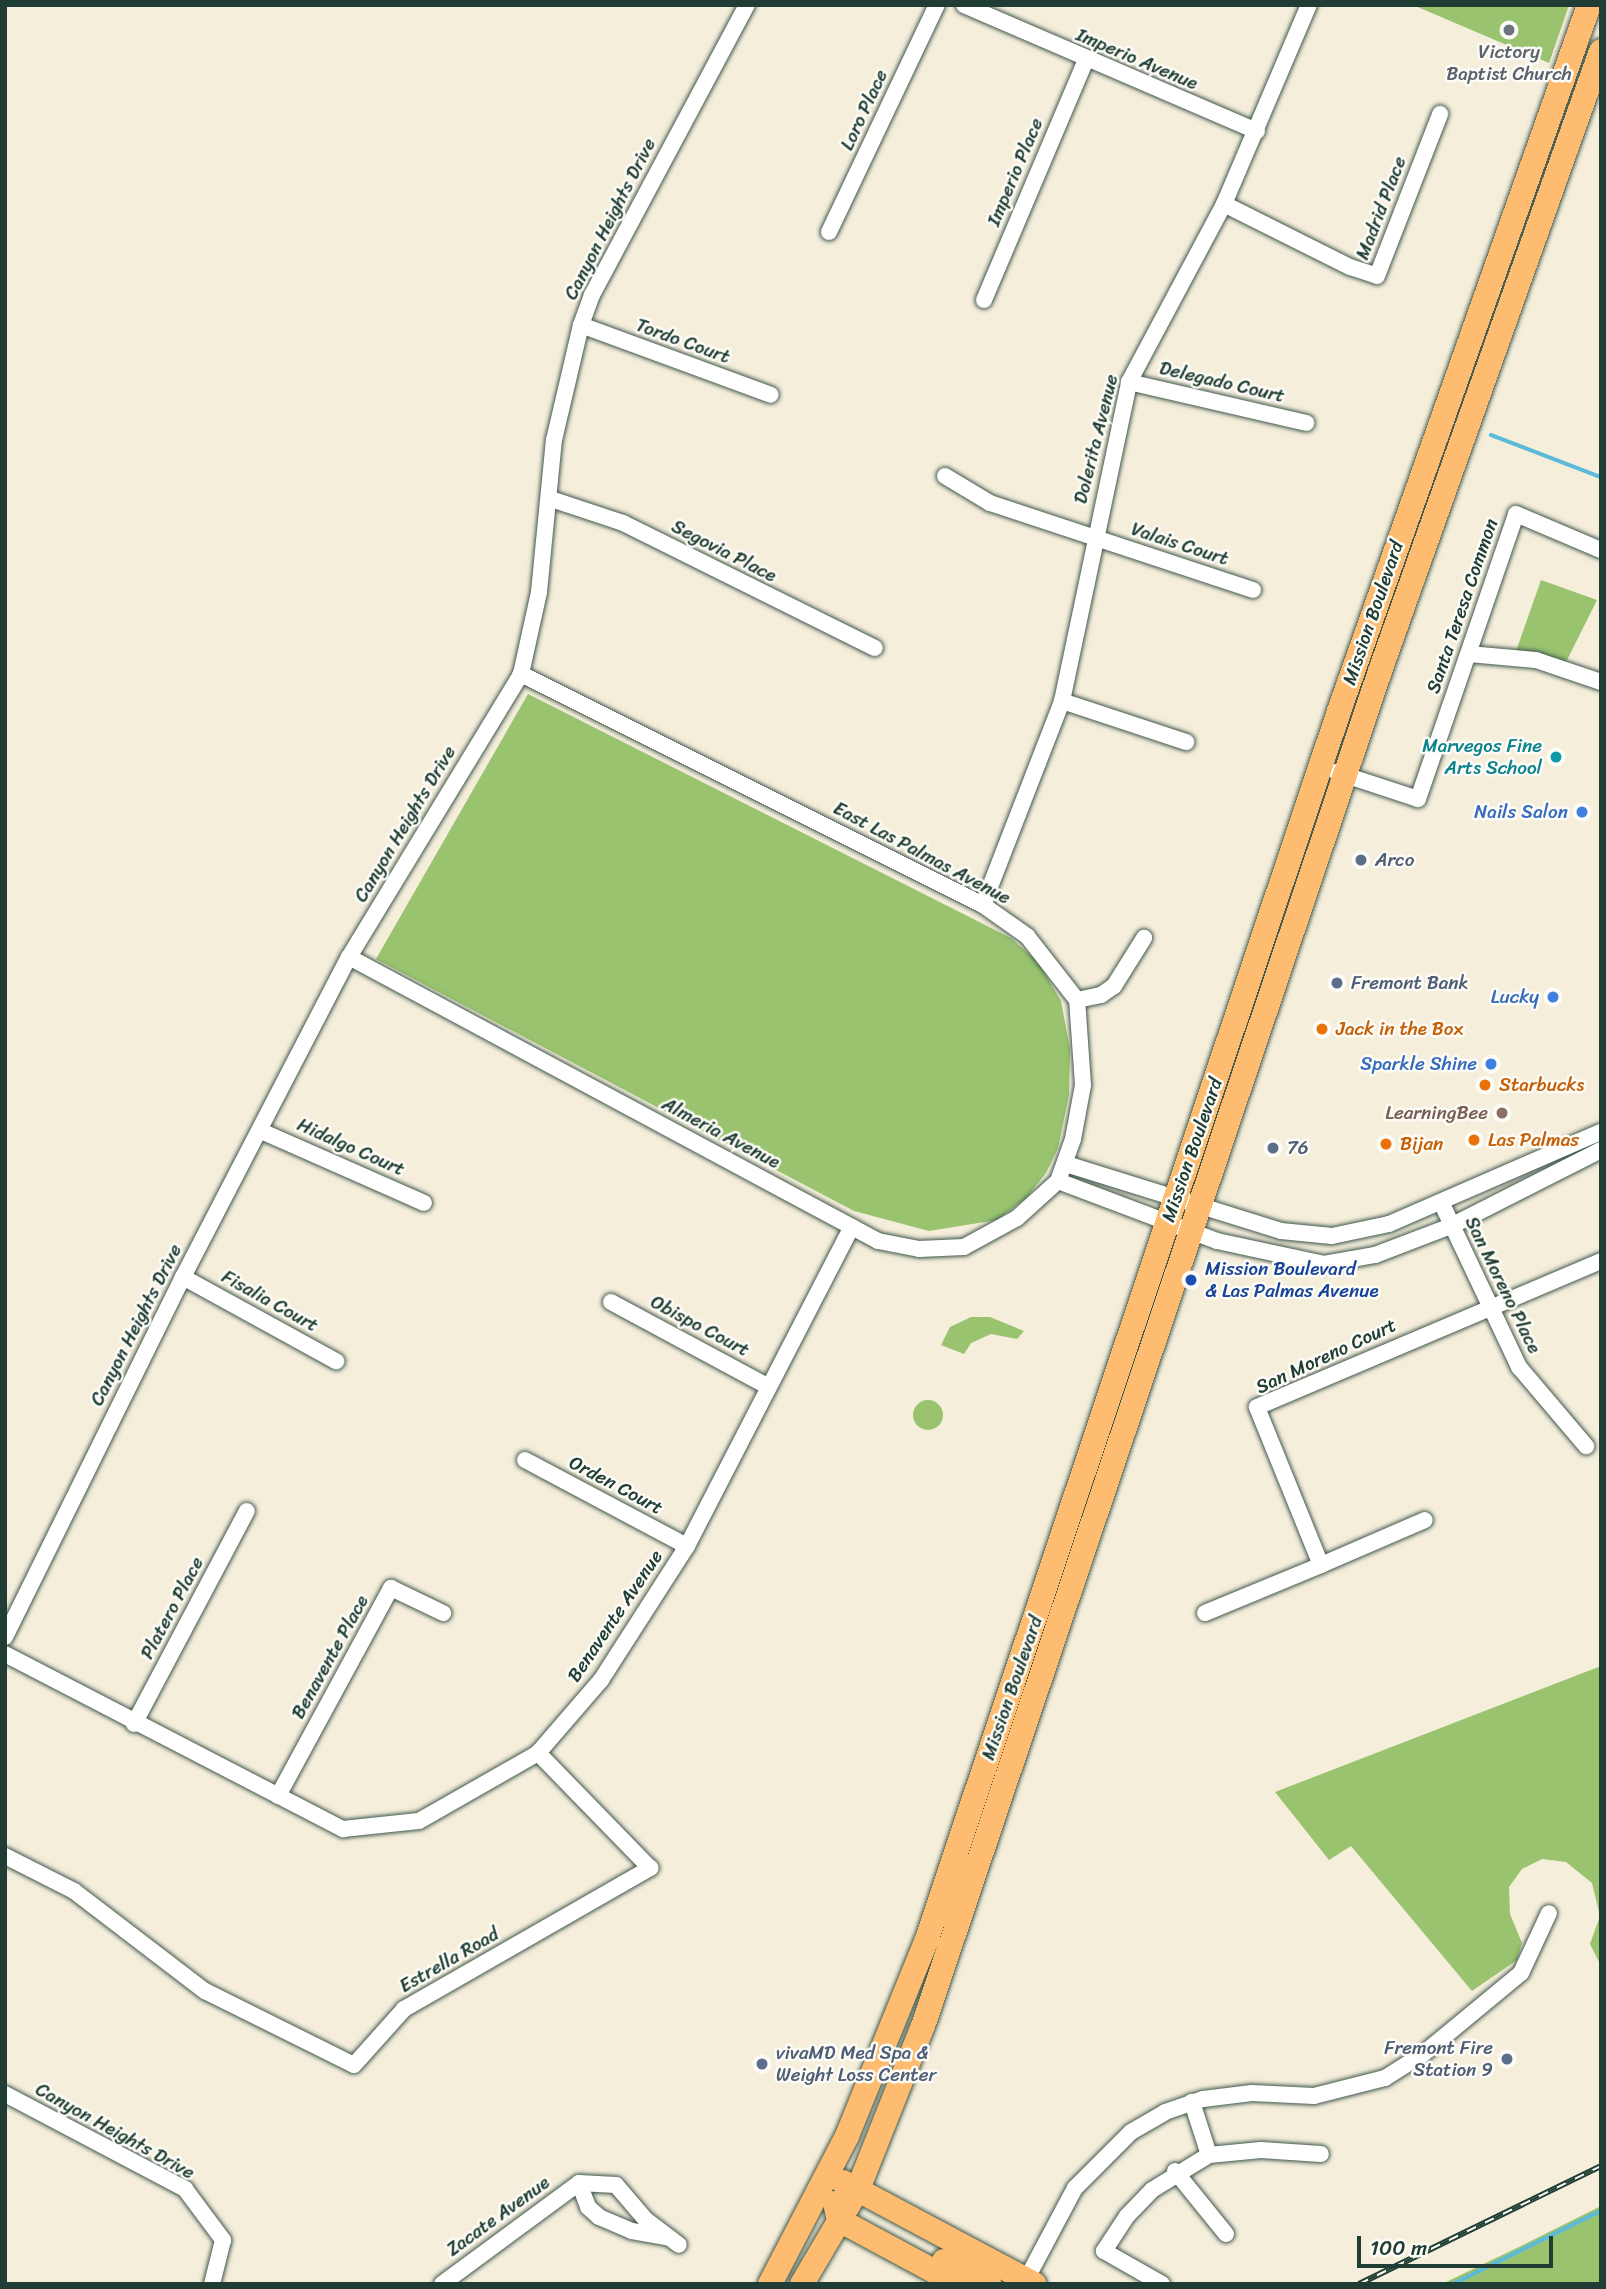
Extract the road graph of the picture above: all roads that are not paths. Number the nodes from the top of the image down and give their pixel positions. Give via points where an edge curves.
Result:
1 (747, 5) edge
2 (937, 5) edge
3 (964, 5) edge
4 (1309, 5) edge
5 (1589, 5) edge
6 (1601, 51) edge
7 (1086, 60) junction
8 (1440, 114) dead end
9 (1256, 131) junction
10 (1224, 204) junction
11 (829, 232) dead end
12 (984, 300) dead end
13 (581, 325) junction
14 (1129, 382) junction
15 (771, 395) dead end
16 (1306, 423) dead end
17 (945, 476) dead end
18 (551, 499) junction
19 (1094, 537) junction
20 (1601, 550) edge
21 (1253, 590) dead end
22 (875, 648) dead end
23 (1469, 653) junction
24 (521, 674) junction
25 (1601, 682) edge
26 (1062, 701) junction
27 (1186, 743) dead end
28 (1320, 767) junction
29 (1345, 775) junction
30 (983, 905) junction
31 (1144, 938) dead end
32 (349, 957) junction
33 (1077, 1000) junction
34 (261, 1130) junction
35 (1601, 1132) edge
36 (1601, 1150) edge
37 (1066, 1164) junction
38 (1058, 1181) junction
39 (1441, 1202) junction
40 (424, 1203) dead end
41 (1201, 1206) junction
42 (1172, 1210) junction
43 (1451, 1226) junction
44 (852, 1227) junction
45 (1193, 1230) junction
46 (1601, 1261) edge
47 (183, 1277) junction
48 (611, 1302) dead end
49 (1487, 1308) junction
50 (336, 1361) dead end
51 (769, 1387) junction
52 (1586, 1446) dead end
53 (526, 1461) dead end
54 (247, 1511) dead end
55 (1425, 1520) dead end
56 (687, 1546) junction
57 (1321, 1564) junction
58 (443, 1613) dead end
59 (1205, 1613) dead end
60 (5, 1637) edge
61 (5, 1654) edge
62 (134, 1724) junction
63 (538, 1754) junction
64 (278, 1796) junction
65 (5, 1856) edge
66 (1549, 1913) dead end
67 (5, 2094) edge
68 (1192, 2102) junction
69 (1321, 2154) dead end
70 (1209, 2155) junction
71 (1175, 2171) junction
72 (829, 2175) junction
73 (579, 2183) junction
74 (858, 2189) junction
75 (839, 2220) junction
76 (1226, 2234) dead end
77 (878, 2242) junction
78 (1027, 2283) edge
79 (212, 2284) edge
80 (442, 2284) edge
81 (770, 2284) edge
82 (802, 2284) edge
83 (958, 2284) edge
84 (989, 2284) edge
85 (1162, 2284) edge

1 - 13 street, Canyon Heights Drive via 592,295
2 - 11 street, Loro Place
3 - 7 street, Imperio Avenue
4 - 9 street, Dolerita Avenue
5 - 28 main road, Mission Boulevard
6 - 29 main road, Mission Boulevard
7 - 9 street, Imperio Avenue
7 - 12 street, Imperio Place
8 - 10 street, Madrid Place via 1377,276 1350,268
9 - 10 street, Dolerita Avenue
10 - 14 street, Dolerita Avenue
13 - 15 street, Tordo Court
13 - 18 street, Canyon Heights Drive via 554,440
14 - 16 street, Delegado Court
14 - 19 street, Dolerita Avenue
17 - 19 street, Valais Court via 990,503
18 - 22 street, Segovia Place via 623,523
18 - 24 street, Canyon Heights Drive via 539,592
19 - 21 street, Valais Court
19 - 26 street, Dolerita Avenue
20 - 23 street, Santa Teresa Common via 1516,514
23 - 25 street via 1536,660
23 - 29 street, Santa Teresa Common via 1418,799
24 - 30 street, East Las Palmas Avenue
24 - 32 street, Canyon Heights Drive
26 - 27 street
26 - 30 street, Dolerita Avenue
28 - 29 street
28 - 42 main road, Mission Boulevard
29 - 41 main road, Mission Boulevard
30 - 33 street, East Las Palmas Avenue via 1027,936
31 - 33 street via 1114,986 1101,995
32 - 34 street, Canyon Heights Drive
32 - 44 street, Almeria Avenue
33 - 37 street via 1083,1085
34 - 40 street, Hidalgo Court
34 - 47 street, Canyon Heights Drive
35 - 39 street
36 - 43 street
37 - 38 street, Almeria Avenue
37 - 42 street
38 - 42 street
38 - 44 street, Almeria Avenue via 1017,1218 964,1247 919,1249 878,1241
39 - 41 street via 1389,1224 1332,1236 1280,1231
39 - 43 street, San Moreno Place
41 - 42 street
41 - 45 main road, Mission Boulevard
42 - 45 street
42 - 72 main road, Mission Boulevard via 928,1939
43 - 45 street via 1375,1255 1324,1264 1267,1255
43 - 49 street, San Moreno Place
44 - 51 street, Benavente Avenue
45 - 74 main road, Mission Boulevard via 923,2026
46 - 49 street
47 - 50 street, Fisalia Court
47 - 60 street, Canyon Heights Drive
48 - 51 street, Obispo Court
49 - 52 street, San Moreno Place via 1518,1367
49 - 57 street, San Moreno Court via 1257,1407
51 - 56 street, Benavente Avenue
53 - 56 street, Orden Court
54 - 62 street, Platero Place
55 - 57 street
56 - 63 street, Benavente Avenue via 601,1680
57 - 59 street
58 - 64 street, Benavente Place via 391,1588
61 - 62 street, Benavente Avenue
62 - 64 street, Benavente Avenue
63 - 64 street, Benavente Avenue via 419,1821 343,1829
63 - 65 street, Estrella Road via 650,1868 404,2009 354,2065 205,1991 74,1891
66 - 68 street via 1521,1973 1431,2047 1385,2078 1314,2096 1252,2093
67 - 79 street, Canyon Heights Drive via 185,2189 223,2241
68 - 70 street
68 - 78 street via 1142,2124 1098,2160 1064,2205
69 - 70 street via 1261,2150
70 - 71 street
71 - 76 street
71 - 85 street via 1127,2216 1104,2251
72 - 74 main road
72 - 75 main road
72 - 81 main road, Mission Boulevard
73 - 73 street, Zacate Avenue via 616,2185 673,2241 599,2217 588,2207
73 - 80 street, Zacate Avenue
74 - 75 main road, Mission Boulevard
74 - 78 main road
75 - 77 main road
75 - 82 main road, Mission Boulevard
77 - 83 main road
77 - 84 main road via 916,2247

